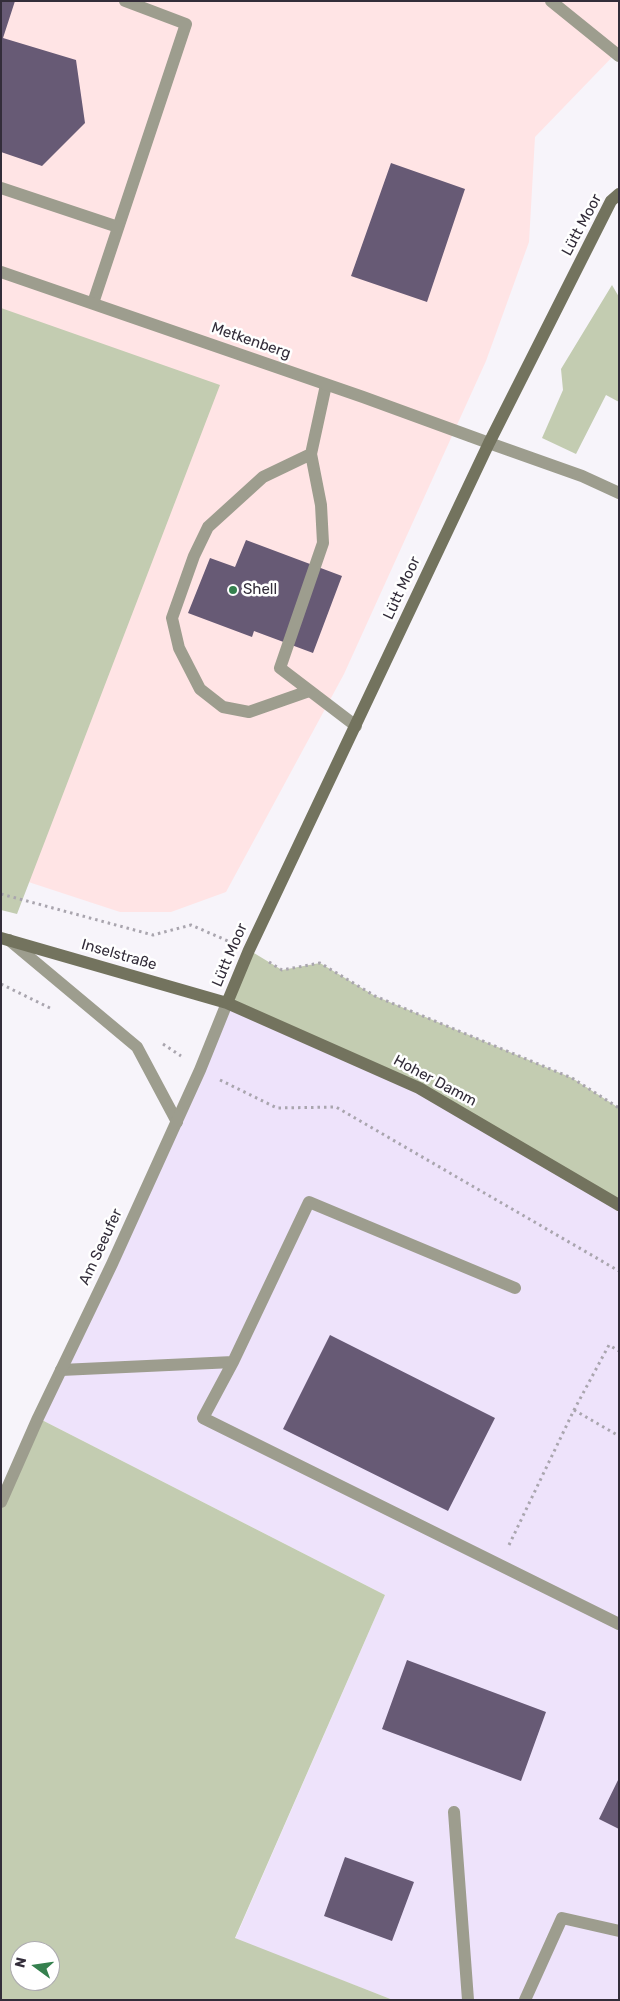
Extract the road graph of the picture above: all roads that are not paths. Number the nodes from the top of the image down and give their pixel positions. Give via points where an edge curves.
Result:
1 (125, 1) edge
2 (552, 1) edge
3 (619, 56) edge
4 (1, 188) edge
5 (619, 194) edge
6 (118, 227) junction
7 (1, 272) edge
8 (93, 303) junction
9 (326, 384) junction
10 (489, 443) junction
11 (312, 454) junction
12 (619, 494) edge
13 (309, 690) junction
14 (356, 726) junction
15 (5, 939) edge
16 (227, 1003) junction
17 (177, 1122) junction
18 (619, 1205) edge
19 (515, 1288) dead end
20 (233, 1362) junction
21 (61, 1370) junction
22 (1, 1502) edge
23 (619, 1624) edge
24 (454, 1812) dead end
25 (619, 1931) edge
26 (468, 2000) edge
27 (524, 2000) edge

1 - 6 street via 186,24
2 - 3 street
4 - 6 street
5 - 10 main road, Lütt Moor via 611,201
6 - 8 street
7 - 8 street, Metkenberg
8 - 9 street, Metkenberg
9 - 10 street, Metkenberg
9 - 11 street
10 - 12 street, Metkenberg via 582,476
10 - 14 main road, Lütt Moor
11 - 13 street via 321,505 323,543 280,668
11 - 13 street via 263,477 208,527 172,618 179,648 200,689 223,707 249,712
13 - 14 street
14 - 16 main road, Lütt Moor
15 - 16 main road, Inselstraße
15 - 17 street via 137,1048
16 - 17 street, Am Seeufer
16 - 18 main road, Hoher Damm via 419,1088
17 - 21 street, Am Seeufer
19 - 20 street via 309,1202
20 - 21 street
20 - 23 street via 203,1418
21 - 22 street, Am Seeufer
24 - 26 street
25 - 27 street via 562,1918

